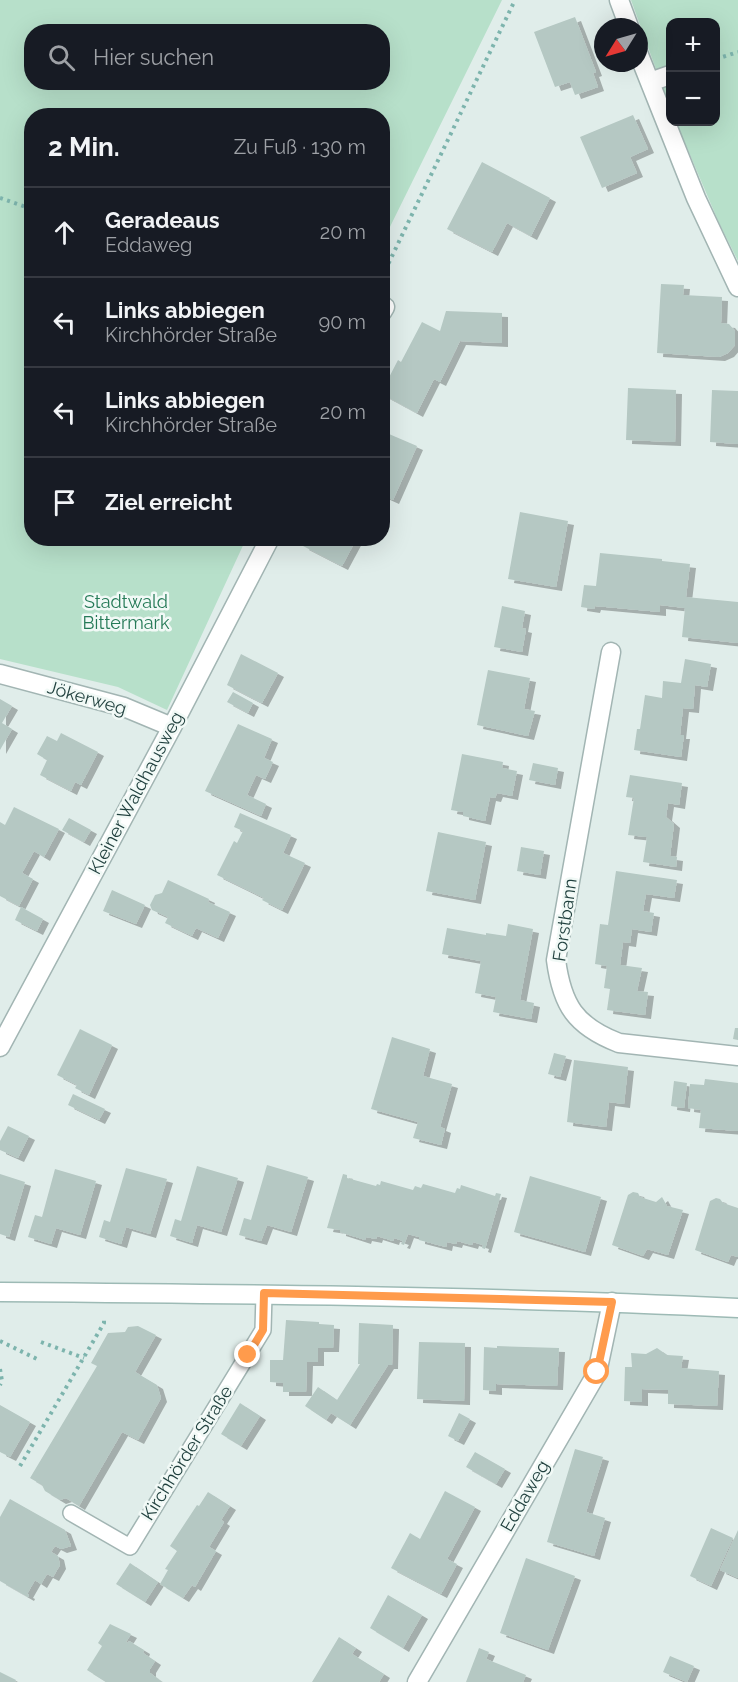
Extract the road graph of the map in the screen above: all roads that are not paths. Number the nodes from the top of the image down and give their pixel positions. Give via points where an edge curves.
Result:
1 (619, 0) edge
2 (626, 18) edge
3 (646, 72) edge
4 (666, 76) edge
5 (650, 82) junction
6 (738, 287) edge
7 (266, 546) edge
8 (610, 652) dead end
9 (0, 674) edge
10 (172, 727) junction
11 (0, 1047) edge
12 (738, 1056) edge
13 (0, 1292) edge
14 (264, 1293) junction
15 (612, 1302) junction
16 (738, 1308) edge
17 (71, 1513) dead end
18 (417, 1682) edge

1 - 2 street
3 - 5 street
4 - 5 street
5 - 6 street via 696,198
7 - 10 street, Kleiner Waldhausweg
8 - 12 street, Forstbann via 556,960 560,987 571,1009 587,1026 619,1043
9 - 10 street, Jökerweg via 124,707
10 - 11 street, Kleiner Waldhausweg
13 - 14 street
14 - 15 street
14 - 17 lane, Kirchhörder Straße via 263,1330 130,1547
15 - 16 street
15 - 18 street, Eddaweg via 597,1372

